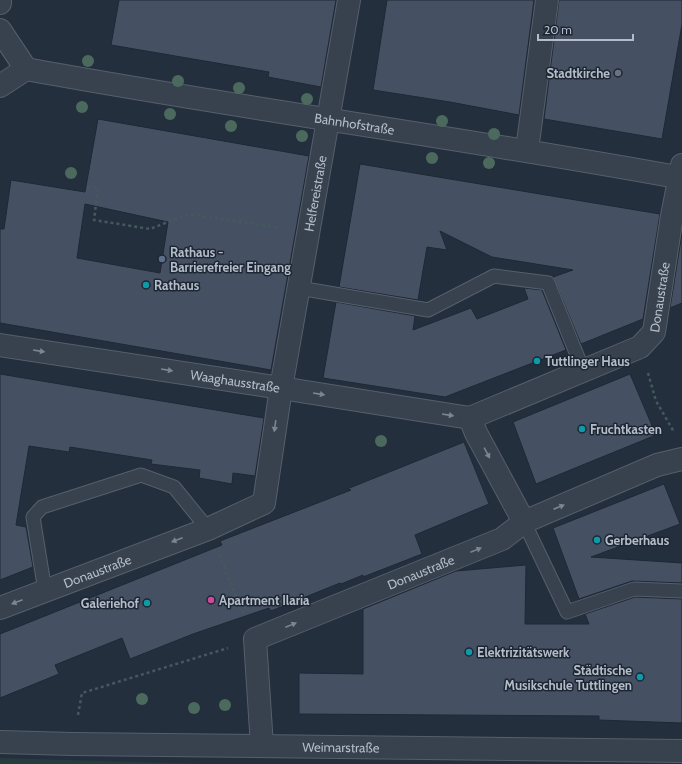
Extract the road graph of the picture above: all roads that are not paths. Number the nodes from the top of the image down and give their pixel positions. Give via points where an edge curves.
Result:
1 (349, 0) edge
2 (547, 3) edge
3 (0, 30) edge
4 (26, 69) junction
5 (0, 86) edge
6 (329, 118) junction
7 (527, 150) junction
8 (681, 173) edge
9 (299, 288) junction
10 (0, 345) edge
11 (584, 370) junction
12 (281, 388) junction
13 (470, 418) junction
14 (682, 459) edge
15 (524, 522) junction
16 (208, 529) junction
17 (45, 591) junction
18 (682, 591) edge
19 (0, 608) edge
20 (0, 742) edge
21 (262, 746) junction
22 (682, 751) edge

1 - 6 street, Helfereistraße
2 - 7 street
3 - 4 street
4 - 5 street
4 - 6 street, Bahnhofstraße
6 - 7 street, Bahnhofstraße
6 - 9 street, Helfereistraße
7 - 8 street, Bahnhofstraße
8 - 11 street, Donaustraße via 654,332 640,347
9 - 11 lane via 428,310 494,276 548,283
9 - 12 street, Helfereistraße
10 -> 12 street, Waaghausstraße
11 - 13 street, Donaustraße
12 -> 13 street, Waaghausstraße
12 -> 16 street, Donaustraße via 264,503
13 -> 15 street
15 -> 14 street, Donaustraße via 657,465
15 - 18 lane via 567,612 634,589
21 -> 15 street, Donaustraße via 255,639 502,539
16 -> 17 street, Donaustraße
16 - 17 lane via 174,487 141,475 42,506 33,518
17 -> 19 street, Donaustraße
20 - 21 street, Weimarstraße
21 - 22 street, Weimarstraße

